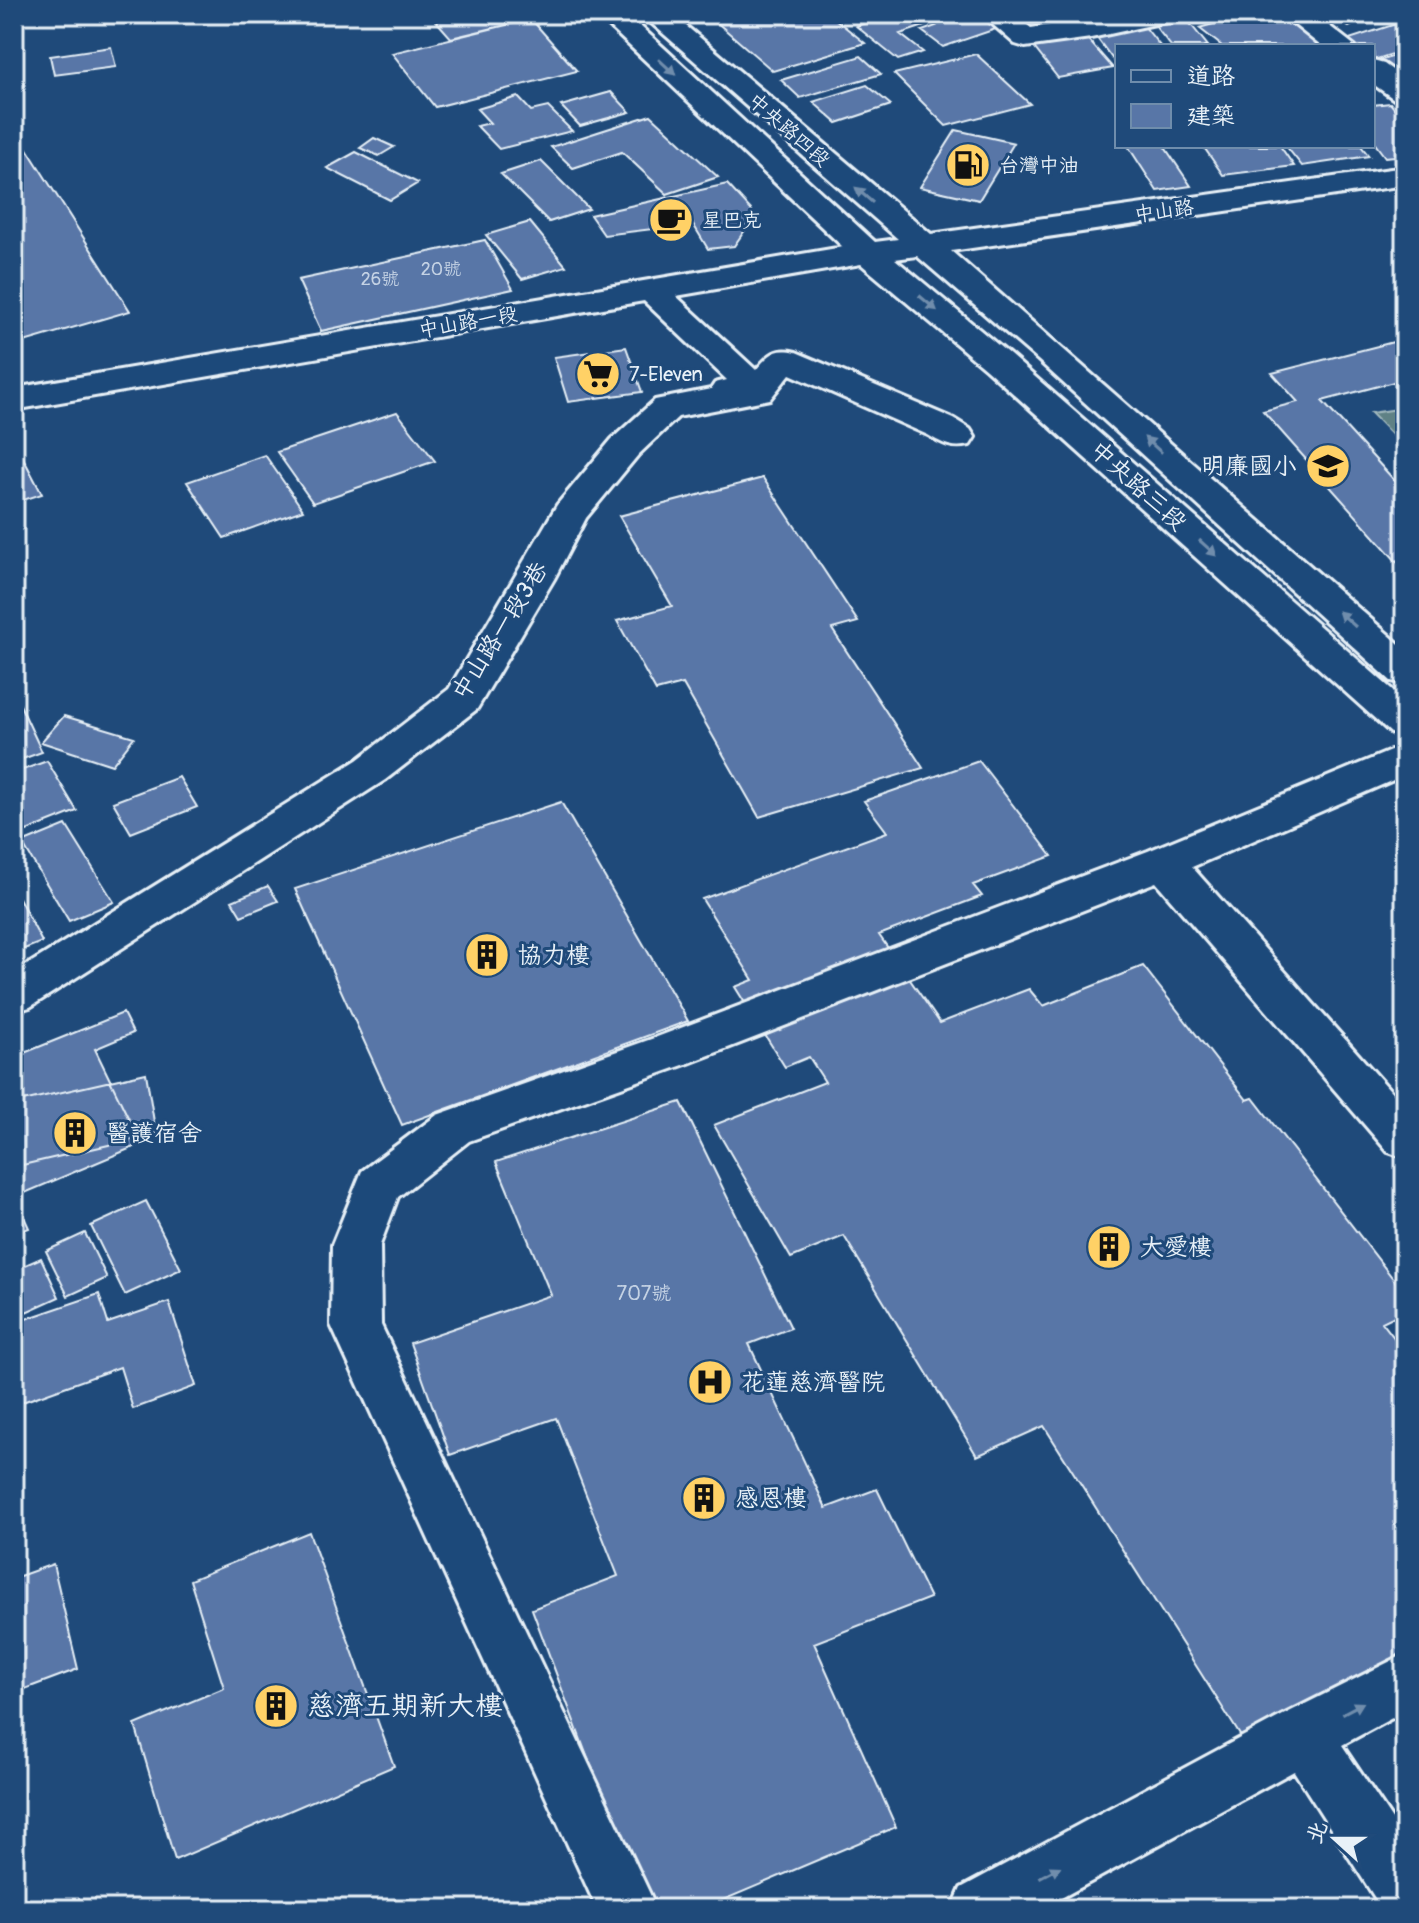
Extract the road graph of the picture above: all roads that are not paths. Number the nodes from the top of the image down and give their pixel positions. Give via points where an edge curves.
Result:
1 (610, 14) edge
2 (655, 14) edge
3 (995, 14) edge
4 (1160, 14) edge
5 (1295, 14) edge
6 (1337, 44) edge
7 (1375, 71) edge
8 (1405, 93) edge
9 (1405, 176) edge
10 (923, 246) junction
11 (868, 253) junction
12 (652, 291) junction
13 (705, 391) dead end
14 (758, 391) junction
15 (14, 399) edge
16 (957, 437) dead end
17 (1405, 671) edge
18 (1405, 723) edge
19 (1405, 759) edge
20 (1163, 862) junction
21 (14, 995) edge
22 (1405, 1139) edge
23 (1405, 1681) edge
24 (1303, 1735) junction
25 (1405, 1891) edge
26 (627, 1909) edge
27 (982, 1909) edge

1 -> 11 street, 中央路四段
10 -> 2 street, 中央路四段
3 - 4 street via 1025,38
5 - 6 street
7 - 8 street
9 - 10 street, 中山路
10 - 11 street, 中山路一段
17 -> 10 street, 中央路三段
11 - 12 street, 中山路一段
11 -> 18 street, 中央路三段
12 - 14 street
12 - 15 street, 中山路一段
13 - 14 street
14 - 16 street via 784,359
14 - 21 street, 中山路一段3巷 via 667,408 625,447 570,513 463,699 371,770
19 - 20 street
20 - 22 street
20 - 26 street via 673,1050 453,1128 379,1185 356,1245 356,1325
24 -> 23 street
24 - 25 street
27 -> 24 street

